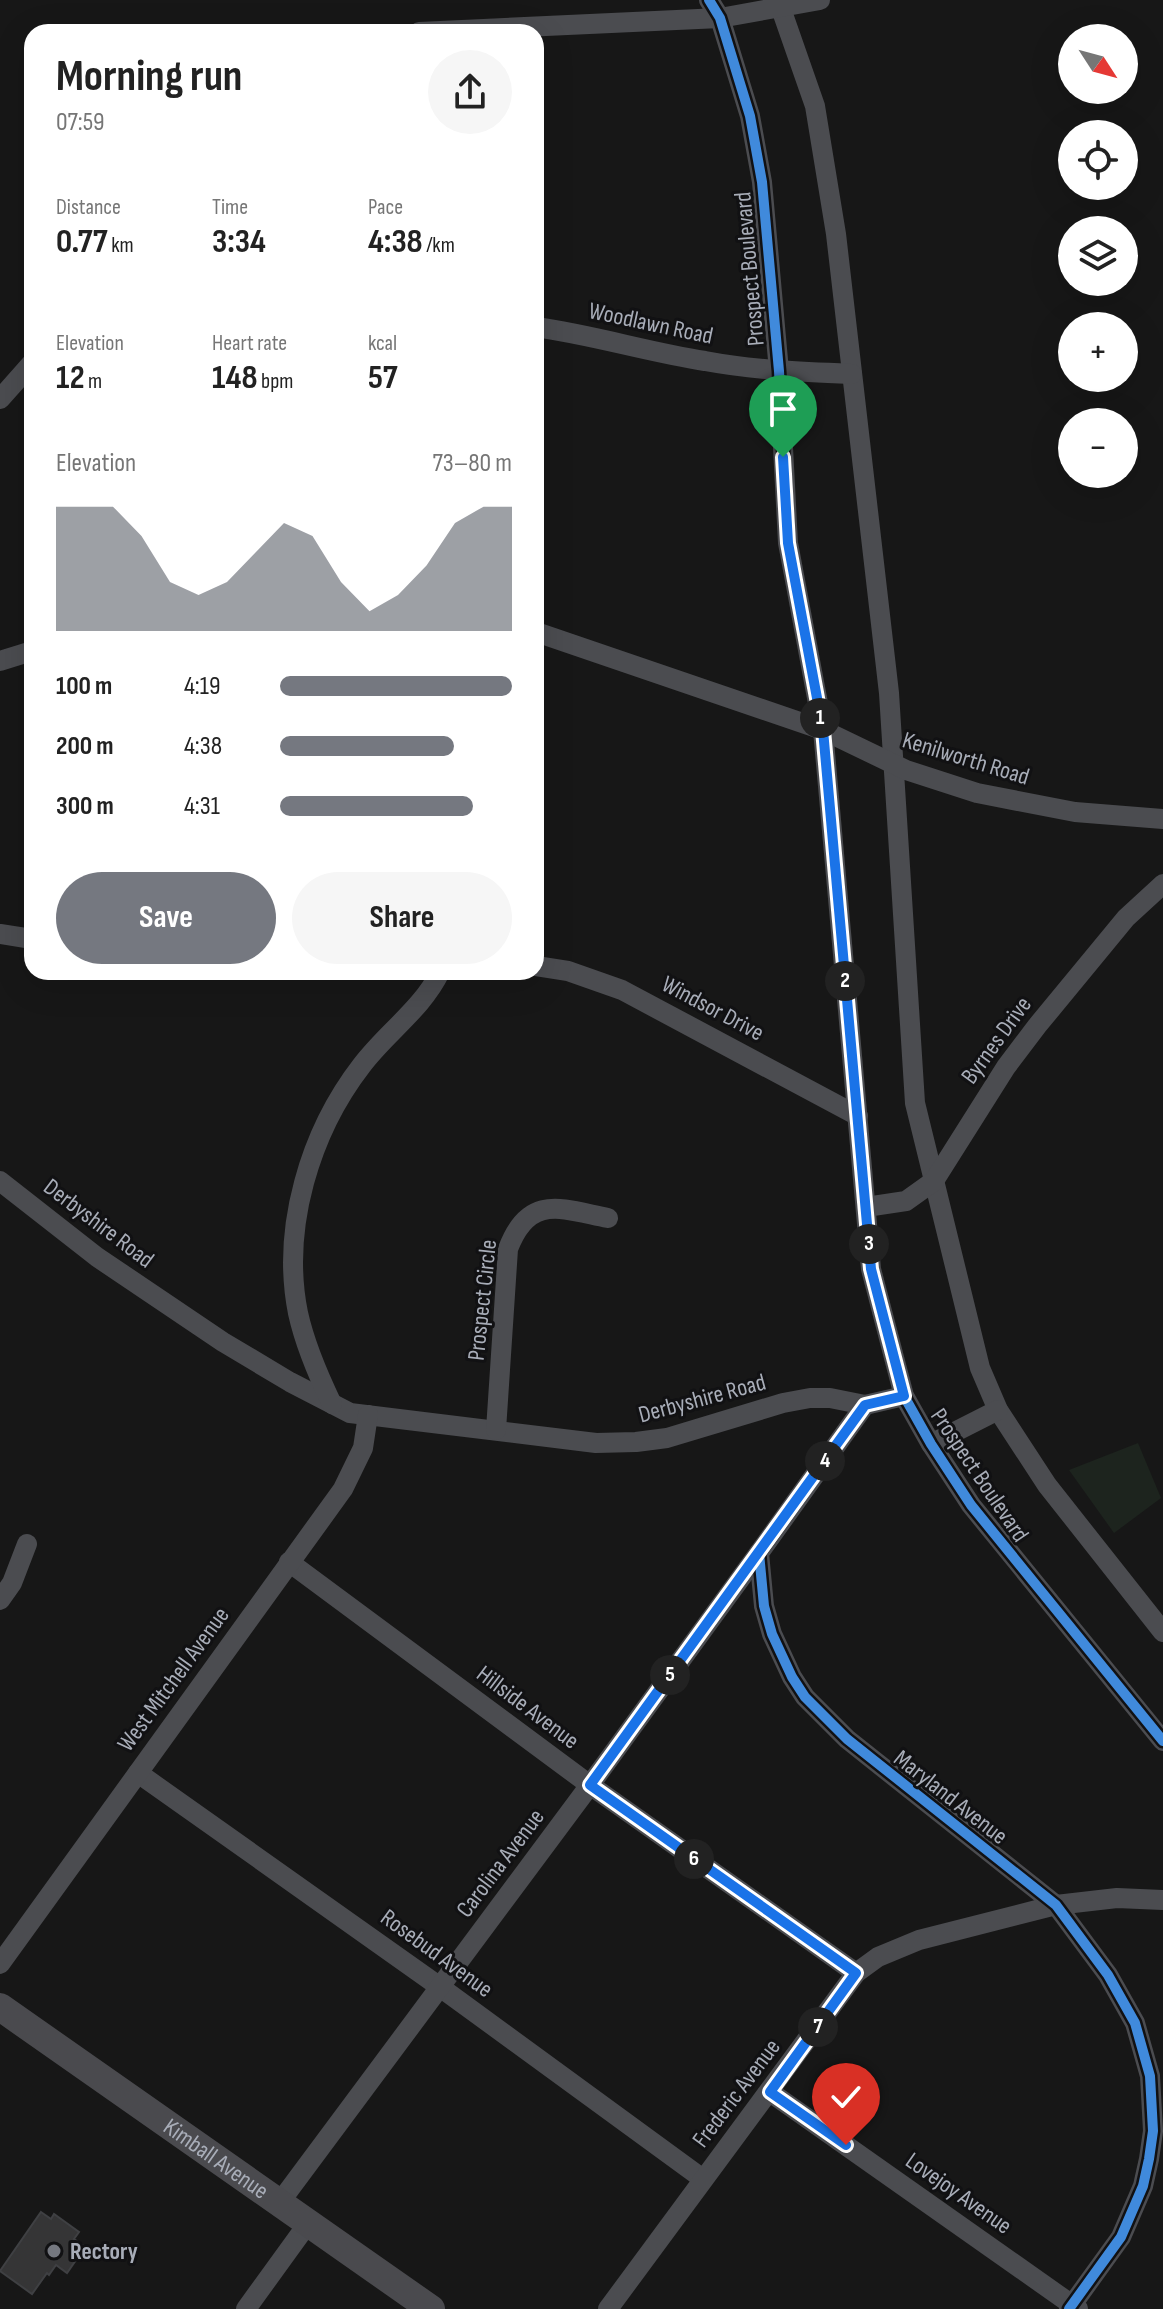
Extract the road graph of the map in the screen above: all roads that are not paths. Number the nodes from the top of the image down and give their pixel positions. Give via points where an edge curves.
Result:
1 (709, 0) edge
2 (820, 0) edge
3 (779, 4) edge
4 (720, 18) junction
5 (544, 26) edge
6 (544, 328) edge
7 (779, 371) junction
8 (24, 372) edge
9 (852, 374) junction
10 (0, 399) edge
11 (544, 635) edge
12 (24, 654) edge
13 (0, 661) edge
14 (823, 730) junction
15 (894, 764) junction
16 (1163, 819) edge
17 (1163, 884) edge
18 (0, 934) edge
19 (24, 938) edge
20 (544, 967) edge
21 (435, 980) edge
22 (858, 1116) junction
23 (0, 1181) edge
24 (934, 1181) junction
25 (866, 1207) junction
26 (608, 1218) dead end
27 (904, 1396) junction
28 (332, 1404) junction
29 (865, 1405) junction
30 (998, 1410) junction
31 (368, 1415) junction
32 (496, 1430) junction
33 (931, 1444) junction
34 (27, 1544) dead end
35 (759, 1553) junction
36 (289, 1562) junction
37 (0, 1600) edge
38 (1163, 1632) edge
39 (1163, 1741) edge
40 (138, 1773) junction
41 (590, 1785) junction
42 (1163, 1900) edge
43 (1056, 1905) junction
44 (0, 1964) edge
45 (856, 1973) junction
46 (440, 1987) junction
47 (0, 2007) edge
48 (770, 2092) junction
49 (703, 2179) junction
50 (280, 2202) junction
51 (309, 2222) junction
52 (1073, 2308) edge
53 (246, 2309) edge
54 (431, 2309) edge
55 (608, 2309) edge

1 - 4 street, Prospect Boulevard
2 - 3 street
3 - 4 street
3 - 9 street, Prospect Boulevard via 815,106
4 - 5 street
4 - 7 street, Prospect Boulevard via 750,116 762,182
6 - 7 street, Woodlawn Road
7 - 9 street, Woodlawn Road
7 - 14 street, Prospect Boulevard via 788,543
8 - 10 street
9 - 15 street, Prospect Boulevard
11 - 14 street, Kenilworth Road
12 - 13 street
14 - 15 street, Kenilworth Road
14 - 22 street, Prospect Boulevard
15 - 16 street, Kenilworth Road via 1026,804
15 - 24 street, Prospect Boulevard via 915,1103
17 - 24 street, Byrnes Drive via 1126,918 1037,1026
18 - 19 street
20 - 22 street, Windsor Drive via 622,990
21 - 28 street via 344,1091 305,1179 295,1243 295,1291 311,1357
22 - 25 street, Prospect Boulevard
23 - 28 street, Derbyshire Road via 150,1293
24 - 25 street, Byrnes Drive via 906,1201
24 - 30 street, Prospect Boulevard via 980,1368
25 - 27 street, Prospect Boulevard via 871,1269
26 - 32 street, Prospect Circle via 555,1207 538,1209 514,1232 508,1249
27 - 29 street, Derbyshire Road
27 - 33 street, Prospect Boulevard
28 - 31 street, Derbyshire Road
29 - 32 street, Derbyshire Road via 810,1398 636,1442 596,1443
29 - 35 street
30 - 33 street
30 - 38 street, Prospect Boulevard via 1047,1485
31 - 32 street, Derbyshire Road
31 - 36 street, West Mitchell Avenue via 355,1468
33 - 39 street, Prospect Boulevard via 980,1517
34 - 37 street
35 - 41 street, Carolina Avenue
35 - 43 street, Maryland Avenue via 772,1634 805,1697 847,1739
36 - 40 street, West Mitchell Avenue
36 - 41 street, Hillside Avenue
40 - 44 street, West Mitchell Avenue
40 - 46 street, Rosebud Avenue
41 - 45 street, Hillside Avenue
41 - 46 street, Carolina Avenue
42 - 43 street, Frederic Avenue via 1117,1898
43 - 45 street, Frederic Avenue via 919,1940
43 - 52 street, Maryland Avenue via 1123,1998 1150,2076 1153,2131 1143,2186 1121,2237
45 - 48 street, Frederic Avenue
46 - 49 street, Rosebud Avenue
46 - 50 street, Carolina Avenue
47 - 50 main road, Kimball Avenue
48 - 49 street, Frederic Avenue
48 - 52 street, Lovejoy Avenue
49 - 55 street, Frederic Avenue
50 - 51 main road, Kimball Avenue
51 - 53 street
51 - 54 main road, Kimball Avenue

